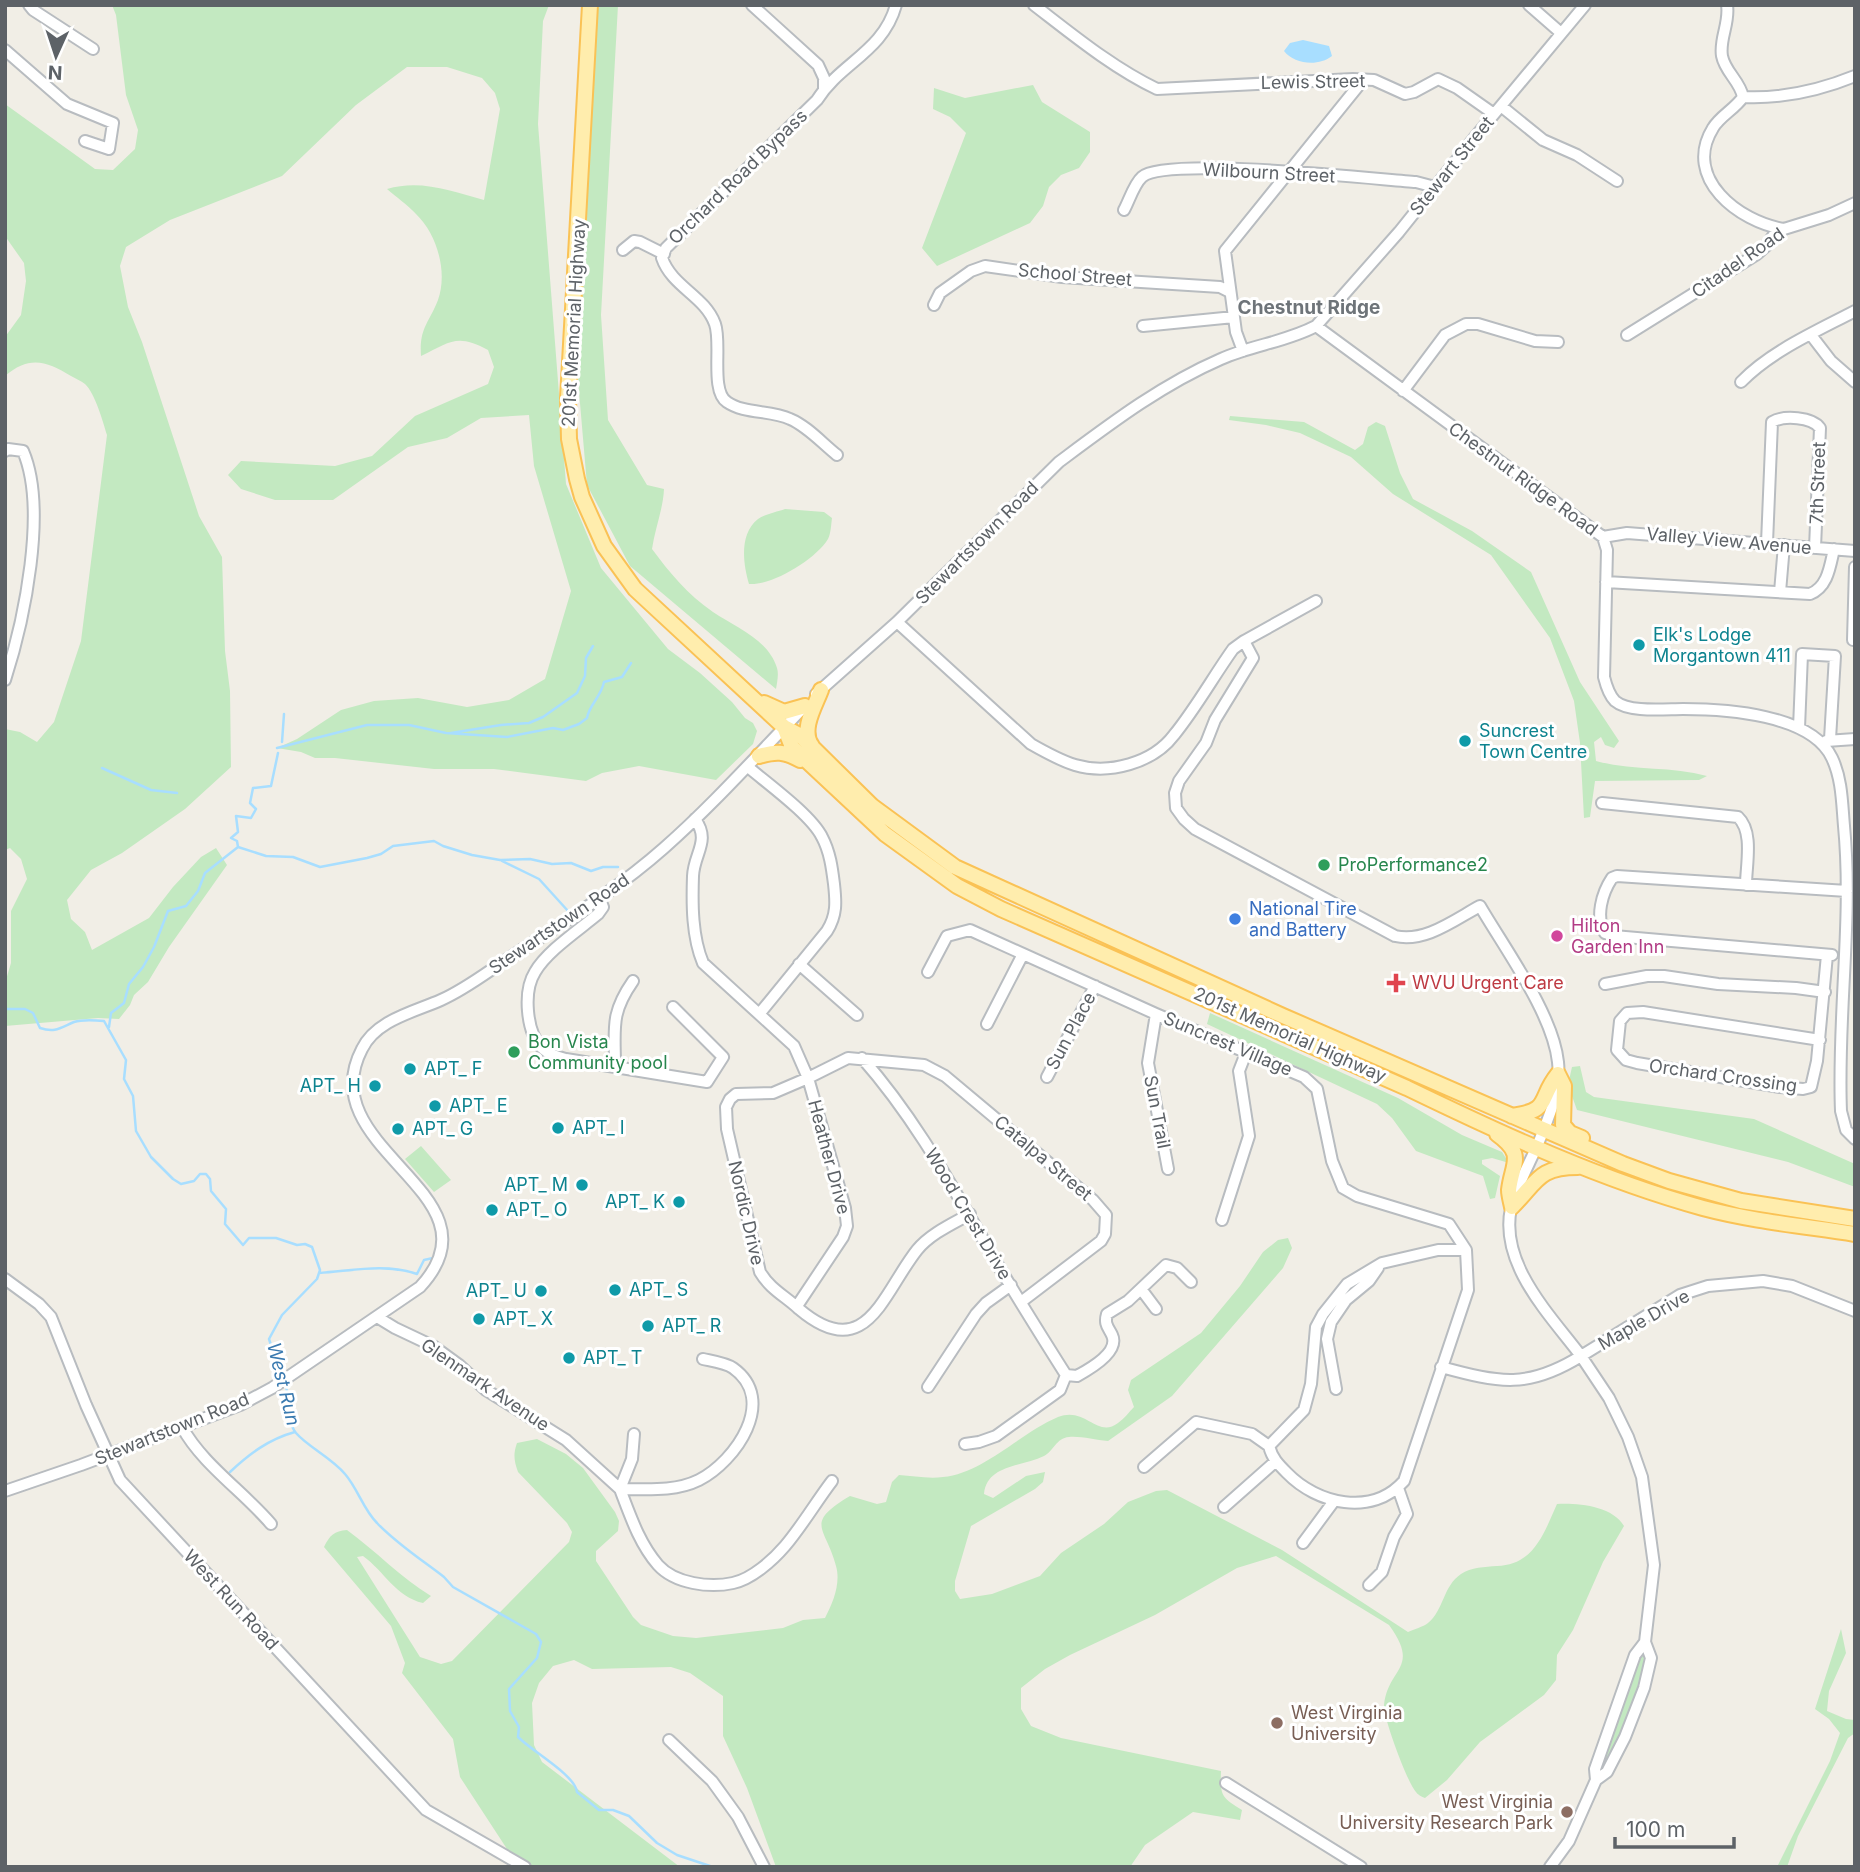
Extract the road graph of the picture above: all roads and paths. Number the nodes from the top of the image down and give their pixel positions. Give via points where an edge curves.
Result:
1 (29, 5) edge
2 (590, 5) edge
3 (752, 5) edge
4 (895, 5) edge
5 (1034, 5) edge
6 (1529, 5) edge
7 (1585, 5) edge
8 (1727, 5) edge
9 (1561, 33) junction
10 (93, 49) dead end
11 (5, 50) edge
12 (1855, 76) edge
13 (1363, 80) junction
14 (824, 89) junction
15 (1743, 97) junction
16 (1497, 110) junction
17 (85, 141) dead end
18 (1287, 173) junction
19 (1617, 181) dead end
20 (1435, 187) junction
21 (1855, 203) edge
22 (1125, 210) dead end
23 (1784, 229) junction
24 (623, 250) dead end
25 (664, 254) junction
26 (1230, 292) junction
27 (934, 305) dead end
28 (1855, 311) edge
29 (1234, 317) junction
30 (1143, 326) dead end
31 (1317, 326) junction
32 (1627, 335) dead end
33 (1811, 335) junction
34 (1558, 342) dead end
35 (1243, 351) junction
36 (1741, 382) dead end
37 (1855, 382) edge
38 (1403, 391) junction
39 (5, 451) edge
40 (837, 455) dead end
41 (1603, 537) junction
42 (1767, 543) junction
43 (1784, 545) junction
44 (1815, 548) junction
45 (1834, 549) junction
46 (1855, 551) edge
47 (1855, 567) edge
48 (1606, 582) junction
49 (1780, 592) junction
50 (1316, 601) dead end
51 (897, 622) junction
52 (1853, 640) edge
53 (1244, 641) junction
54 (5, 680) edge
55 (821, 690) junction
56 (751, 696) junction
57 (805, 706) junction
58 (784, 727) junction
59 (1799, 729) junction
60 (1855, 739) edge
61 (1826, 741) junction
62 (753, 761) junction
63 (815, 761) junction
64 (1602, 803) dead end
65 (695, 819) junction
66 (1851, 858) edge
67 (1745, 885) junction
68 (1847, 891) junction
69 (599, 897) junction
70 (1023, 954) junction
71 (1827, 955) junction
72 (1845, 955) junction
73 (799, 964) junction
74 (928, 972) dead end
75 (633, 981) dead end
76 (1605, 984) dead end
77 (1095, 985) junction
78 (1825, 992) junction
79 (673, 1007) dead end
80 (760, 1013) junction
81 (1156, 1014) junction
82 (857, 1015) dead end
83 (987, 1024) dead end
84 (1820, 1040) junction
85 (1247, 1052) junction
86 (862, 1058) junction
87 (615, 1067) junction
88 (1558, 1074) junction
89 (1047, 1077) dead end
90 (808, 1078) junction
91 (1465, 1116) junction
92 (1511, 1116) junction
93 (1544, 1130) junction
94 (1855, 1139) edge
95 (1537, 1146) junction
96 (1587, 1167) junction
97 (1168, 1169) dead end
98 (1648, 1173) junction
99 (1511, 1207) junction
100 (970, 1214) junction
101 (1855, 1219) edge
102 (1222, 1220) dead end
103 (1855, 1234) edge
104 (1466, 1250) junction
105 (1382, 1263) junction
106 (5, 1279) edge
107 (1191, 1282) dead end
108 (1011, 1285) junction
109 (1141, 1289) junction
110 (1021, 1302) junction
111 (797, 1306) junction
112 (1156, 1309) dead end
113 (1855, 1311) edge
114 (377, 1317) junction
115 (1581, 1356) junction
116 (703, 1359) dead end
117 (1441, 1367) junction
118 (1066, 1375) junction
119 (928, 1387) dead end
120 (1336, 1389) dead end
121 (183, 1427) junction
122 (634, 1434) dead end
123 (965, 1444) dead end
124 (1269, 1446) junction
125 (107, 1455) junction
126 (1276, 1461) junction
127 (1144, 1467) dead end
128 (832, 1481) dead end
129 (1398, 1488) junction
130 (620, 1489) junction
131 (5, 1492) edge
132 (1334, 1501) junction
133 (1224, 1507) dead end
134 (271, 1524) dead end
135 (1303, 1543) dead end
136 (1369, 1584) dead end
137 (1645, 1642) junction
138 (669, 1740) dead end
139 (1596, 1780) junction
140 (1226, 1783) dead end
141 (525, 1867) edge
142 (764, 1867) edge
143 (1361, 1867) edge
144 (1550, 1867) edge

1 - 10 street
2 - 56 main road, 201st Memorial Highway via 568,398 569,439 577,478 604,546 635,589
3 - 14 street via 818,65
4 - 14 street, Orchard Road Bypass via 891,23 872,48
5 - 13 street, Lewis Street via 1139,81 1157,89
6 - 9 street
7 - 9 street, Stewart Street
8 - 15 street via 1722,52
9 - 16 street, Stewart Street
11 - 17 street via 67,104 113,123 109,149
12 - 15 street via 1804,93
13 - 16 street, Lewis Street via 1405,94 1438,79
13 - 18 street
14 - 25 street, Orchard Road Bypass
15 - 23 street via 1713,127 1704,168 1722,198 1734,208 1752,220
16 - 19 street
16 - 20 street, Stewart Street
18 - 20 street, Wilbourn Street
18 - 22 street, Wilbourn Street via 1171,168 1150,172 1141,177
18 - 26 street via 1225,251
20 - 31 street, Stewart Street
21 - 23 street, Citadel Road
23 - 32 street, Citadel Road via 1757,254
24 - 25 street via 634,241
25 - 40 street, Orchard Road Bypass via 672,278 714,321 719,387 726,402 789,419
26 - 27 street, School Street via 1220,287 1062,277 985,266 940,293
26 - 29 street
28 - 33 street
29 - 30 street
29 - 35 street
31 - 35 street, Stewartstown Road
31 - 38 street, Chestnut Ridge Road
33 - 36 street
33 - 37 street
34 - 38 street via 1466,324 1445,335
35 - 51 street, Stewartstown Road via 1170,384 1059,462
38 - 41 street, Chestnut Ridge Road
39 - 54 street via 23,451 34,521 29,570
41 - 42 street, Valley View Avenue via 1627,533
41 - 48 street, Chestnut Ridge Road
42 - 43 street, Valley View Avenue
42 - 44 street, 7th Street via 1772,422 1785,418 1811,421 1820,428
43 - 44 street, Valley View Avenue
43 - 49 street
44 - 45 street, Valley View Avenue
45 - 46 street, Valley View Avenue
45 - 49 street via 1828,575 1818,591
47 - 52 street
48 - 49 street
48 - 59 street, Chestnut Ridge Road via 1604,677 1615,701 1642,708 1735,712
50 - 53 street
51 - 53 street via 1031,744 1054,758 1105,769 1153,754 1173,737 1233,649
51 - 55 street, Stewartstown Road
53 - 88 street, Maple Drive via 1253,658 1206,743 1179,781 1175,793 1184,819 1395,936 1419,937 1480,906 1549,1028
55 - 57 street, Stewartstown Road
55 - 63 main road via 806,730
56 - 57 main road via 784,712
56 - 58 main road, 201st Memorial Highway
57 - 58 street, Stewartstown Road
58 - 62 street, Stewartstown Road
58 - 63 main road, 201st Memorial Highway via 792,747
59 - 61 street, Chestnut Ridge Road
59 - 61 street via 1802,654 1835,656
60 - 61 street
61 - 66 street via 1837,772
62 - 63 main road via 774,751
62 - 65 street, Stewartstown Road
62 - 73 street via 805,815 830,856 835,914
63 - 91 main road, 201st Memorial Highway via 885,834 970,893
63 - 92 main road, 201st Memorial Highway via 955,867
64 - 67 street via 1738,817 1744,822 1747,838
65 - 69 street, Stewartstown Road via 632,875
65 - 80 street, Heather Drive via 703,829 693,874 697,948 703,963
66 - 68 street
67 - 68 street
67 - 71 street via 1617,876 1607,885 1599,920 1605,933 1614,936
68 - 72 street
69 - 87 street via 603,907 598,914 534,973 529,983 529,1013 532,1033 548,1054
69 - 114 street, Stewartstown Road via 457,991 379,1029 362,1047 351,1081 357,1112 427,1199 437,1215 441,1235 436,1265 426,1280
70 - 74 street, Suncrest Village via 970,930 947,936
70 - 77 street, Suncrest Village
70 - 83 street
71 - 72 street
71 - 78 street, Orchard Crossing
72 - 94 street via 1841,1111 1846,1130
73 - 80 street
73 - 82 street
75 - 87 street via 615,1015
76 - 78 street via 1664,976
77 - 81 street, Suncrest Village
77 - 89 street, Sun Place
78 - 84 street, Orchard Crossing
79 - 87 street via 723,1057 707,1082
80 - 90 street, Heather Drive via 794,1046
81 - 85 street, Suncrest Village
81 - 97 street, Sun Trail via 1148,1063
84 - 84 street, Orchard Crossing via 1814,1080 1811,1087 1803,1089 1637,1063 1626,1060 1618,1049 1620,1021 1627,1013 1643,1012
85 - 102 street via 1239,1071 1249,1136
85 - 104 street, Suncrest Village via 1304,1077 1317,1089 1332,1161 1343,1188 1449,1224
86 - 90 street, Nordic Drive via 848,1058
86 - 100 street, Wood Crest Drive via 886,1084
86 - 110 street, Catalpa Street via 924,1065 946,1076 1102,1208 1107,1224 1101,1241
88 - 92 main road via 1539,1109
88 - 93 street, Maple Drive via 1556,1099
88 - 98 main road via 1564,1086 1563,1125 1570,1133
90 - 111 street, Heather Drive via 847,1226
90 - 111 street, Nordic Drive via 773,1093 736,1094 730,1098 725,1116 760,1272 773,1289
91 - 95 main road, 201st Memorial Highway
91 - 99 main road via 1508,1142 1514,1153
92 - 93 main road, 201st Memorial Highway
93 - 95 street, Maple Drive
93 - 98 main road, 201st Memorial Highway
95 - 96 main road, 201st Memorial Highway
95 - 99 street, Maple Drive
96 - 99 main road via 1550,1169
96 - 103 main road, 201st Memorial Highway via 1726,1214
98 - 101 main road, 201st Memorial Highway via 1741,1201
99 - 115 street, Maple Drive via 1512,1252 1528,1283
100 - 108 street, Wood Crest Drive
100 - 111 street, Nordic Drive via 918,1248 864,1324 836,1329 822,1326
104 - 105 street via 1438,1250
104 - 117 street via 1468,1290
105 - 120 street via 1331,1322 1327,1339
105 - 124 street via 1347,1284 1323,1314 1316,1327 1304,1410
106 - 125 street, West Run Road via 51,1317
107 - 109 street via 1177,1268 1166,1265
108 - 110 street, Wood Crest Drive
108 - 119 street via 976,1314
109 - 112 street
109 - 118 street via 1107,1314 1112,1349 1077,1376
110 - 118 street, Wood Crest Drive
113 - 115 street, Maple Drive via 1792,1286 1763,1280 1708,1286 1680,1295
114 - 121 street, Stewartstown Road via 272,1388
114 - 130 street, Glenmark Avenue via 433,1346 486,1390 566,1440
115 - 117 street via 1547,1375 1528,1379 1481,1378
115 - 137 street via 1609,1398 1642,1477 1654,1565
116 - 130 street via 732,1367 745,1380 754,1396 748,1431 724,1461 699,1480 664,1490
117 - 129 street
118 - 123 street via 1060,1390 996,1436
121 - 125 street, Stewartstown Road
121 - 134 street
122 - 130 street via 632,1459
124 - 126 street
124 - 127 street via 1252,1434 1196,1422
125 - 131 street, Stewartstown Road
125 - 141 street, West Run Road via 120,1480 426,1811
126 - 132 street via 1300,1486
126 - 133 street
128 - 130 street via 785,1546 759,1569 735,1583 705,1585 682,1580 659,1566 638,1534
129 - 132 street via 1375,1500
129 - 136 street via 1407,1514 1382,1572
132 - 135 street
137 - 139 street via 1635,1655 1595,1769
137 - 139 street via 1651,1658 1644,1688 1607,1772
138 - 142 street via 712,1781 738,1817
139 - 144 street via 1569,1841
140 - 143 street

